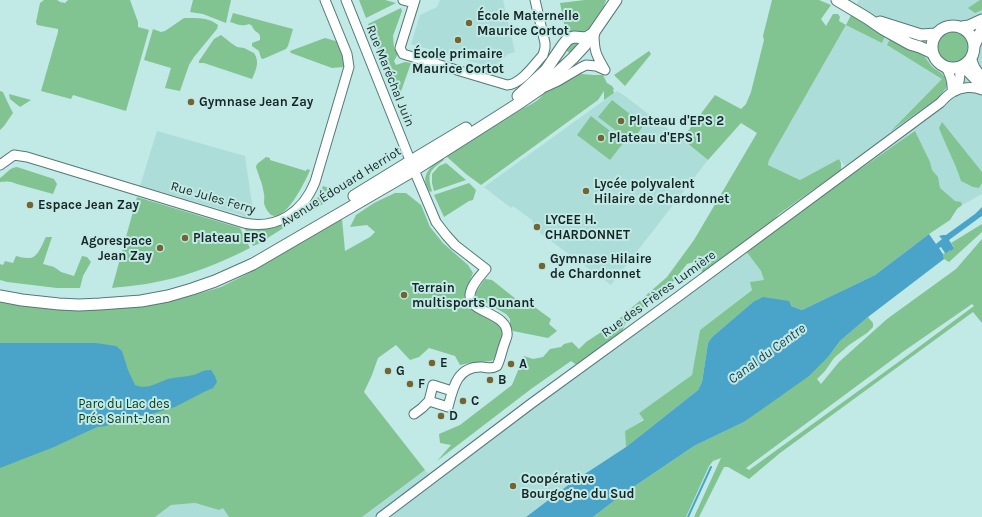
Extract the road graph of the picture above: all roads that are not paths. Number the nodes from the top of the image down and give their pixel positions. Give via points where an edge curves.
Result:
1 (325, 0) edge
2 (346, 0) edge
3 (403, 0) edge
4 (535, 0) edge
5 (616, 0) edge
6 (837, 0) edge
7 (414, 2) edge
8 (868, 18) junction
9 (982, 20) edge
10 (962, 27) junction
11 (982, 30) edge
12 (594, 33) junction
13 (936, 34) junction
14 (568, 39) junction
15 (974, 46) junction
16 (933, 53) junction
17 (971, 58) junction
18 (945, 66) junction
19 (961, 66) junction
20 (569, 69) junction
21 (982, 77) edge
22 (982, 87) edge
23 (982, 90) edge
24 (952, 92) junction
25 (0, 165) edge
26 (413, 165) junction
27 (0, 288) edge
28 (0, 296) edge
29 (452, 391) junction
30 (429, 401) junction
31 (414, 414) dead end
32 (381, 517) edge

1 - 25 street, Rue Jules Ferry via 348,54 349,67 315,182 299,208 281,220 261,224 244,223 27,157 14,155
2 - 26 street, Rue Maréchal Juin
3 - 7 street
4 - 7 street via 545,43 544,52 518,82 512,85 403,54 400,48
5 - 12 main road, Avenue Édouard Herriot
6 - 8 main road
8 - 13 main road via 921,36
8 - 16 main road via 890,34
9 - 10 main road
10 - 13 main road via 947,26
10 - 15 main road via 970,35
11 - 15 main road
12 - 14 main road via 586,38
12 - 20 main road, Avenue Édouard Herriot
12 - 20 street via 595,52 605,70 588,65
13 - 16 main road via 932,43
14 - 20 main road via 562,49 560,62
14 - 26 main road, Avenue Édouard Herriot via 546,70 522,94
15 - 17 main road
16 - 18 main road via 937,61
17 - 19 main road
17 - 21 street
18 - 19 main road
18 - 24 street via 952,79
19 - 22 street
19 - 24 street, Rue des Frères Lumière via 959,82
20 - 26 main road, Avenue Édouard Herriot via 521,102
23 - 24 street, Rue des Frères Lumière via 967,88
24 - 32 street, Rue des Frères Lumière
26 - 27 main road, Avenue Édouard Herriot via 232,268 176,287 118,296 74,298
26 - 28 main road, Avenue Édouard Herriot via 252,264 192,289 141,301 79,305
26 - 29 street, Rue Maréchal Juin via 433,216 441,229 455,245 486,269 472,290 472,303 502,321 507,335 497,366 473,368 464,372
29 - 30 street via 434,385
29 - 30 street via 448,407
30 - 31 street

